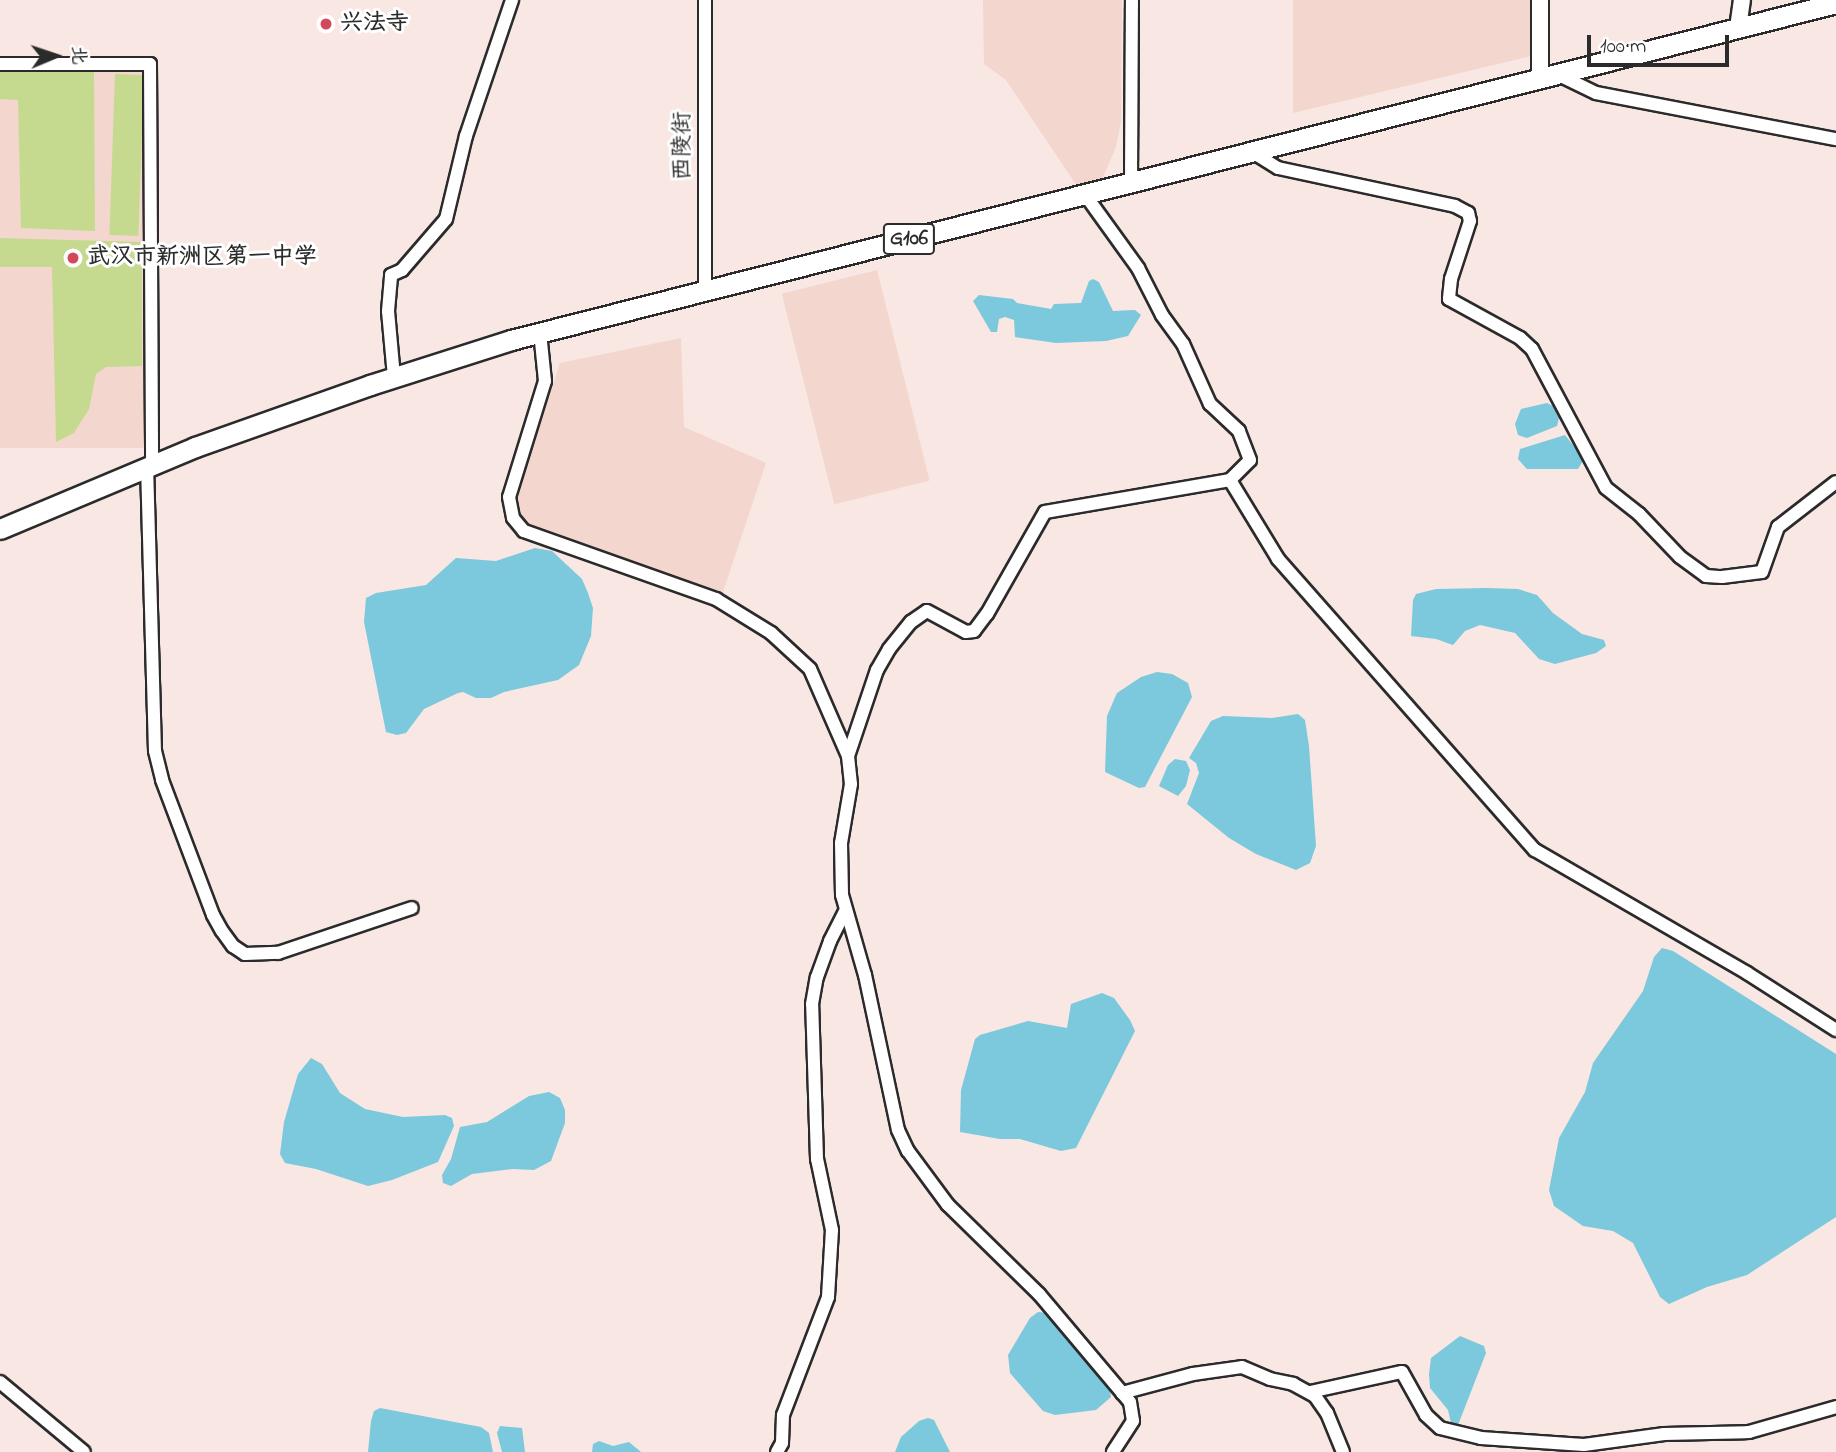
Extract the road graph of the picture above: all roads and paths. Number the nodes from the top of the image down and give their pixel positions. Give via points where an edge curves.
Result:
1 (512, 0) edge
2 (705, 0) edge
3 (1132, 0) edge
4 (1540, 0) edge
5 (1742, 0) edge
6 (1836, 3) edge
7 (1738, 28) junction
8 (0, 64) edge
9 (1548, 76) junction
10 (1836, 139) edge
11 (1248, 150) junction
12 (1131, 181) junction
13 (1084, 193) junction
14 (705, 292) junction
15 (540, 332) junction
16 (394, 377) junction
17 (149, 465) junction
18 (1230, 480) junction
19 (1836, 482) edge
20 (0, 529) edge
21 (848, 756) junction
22 (412, 908) dead end
23 (845, 912) junction
24 (1836, 1030) edge
25 (0, 1382) edge
26 (1310, 1392) junction
27 (1122, 1393) junction
28 (1836, 1407) edge
29 (84, 1452) edge
30 (777, 1452) edge
31 (1113, 1452) edge
32 (1343, 1452) edge

1 - 16 street via 466,136 446,219 402,271 391,275 388,311
2 - 14 street, 西陵街
3 - 12 street
4 - 9 main road
5 - 7 main road
6 - 7 highway, G106
7 - 9 highway, G106
8 - 17 street via 150,64
9 - 10 street via 1596,93
9 - 11 highway, G106
11 - 12 highway, G106
11 - 19 street via 1278,168 1455,206 1468,213 1470,221 1449,299 1532,349 1606,488 1706,576 1762,572 1778,527
12 - 13 highway, G106
13 - 14 highway, G106
13 - 18 street via 1138,268 1183,344 1210,404 1239,431 1250,460
14 - 15 highway, G106
15 - 16 highway, G106
15 - 21 street via 545,382 509,497 516,523 524,531 716,599 754,621 810,669
16 - 17 highway, G106
17 - 20 highway, G106
17 - 22 street via 155,751 162,780 222,931 245,954 278,953
18 - 21 street via 1045,512 974,631 966,632 927,611 911,622 889,649 877,670
18 - 24 street via 1278,559 1535,850
21 - 23 street via 851,784 840,859
23 - 27 street via 865,975 893,1118 908,1151 954,1212 1039,1294
23 - 30 street via 825,953 812,1004 817,1159 832,1230 828,1297 783,1415
25 - 29 street
26 - 27 street via 1235,1367
26 - 28 street via 1402,1372 1431,1422 1440,1428 1481,1438 1584,1445 1664,1434 1748,1432
26 - 32 street via 1327,1413
27 - 31 street via 1133,1422

